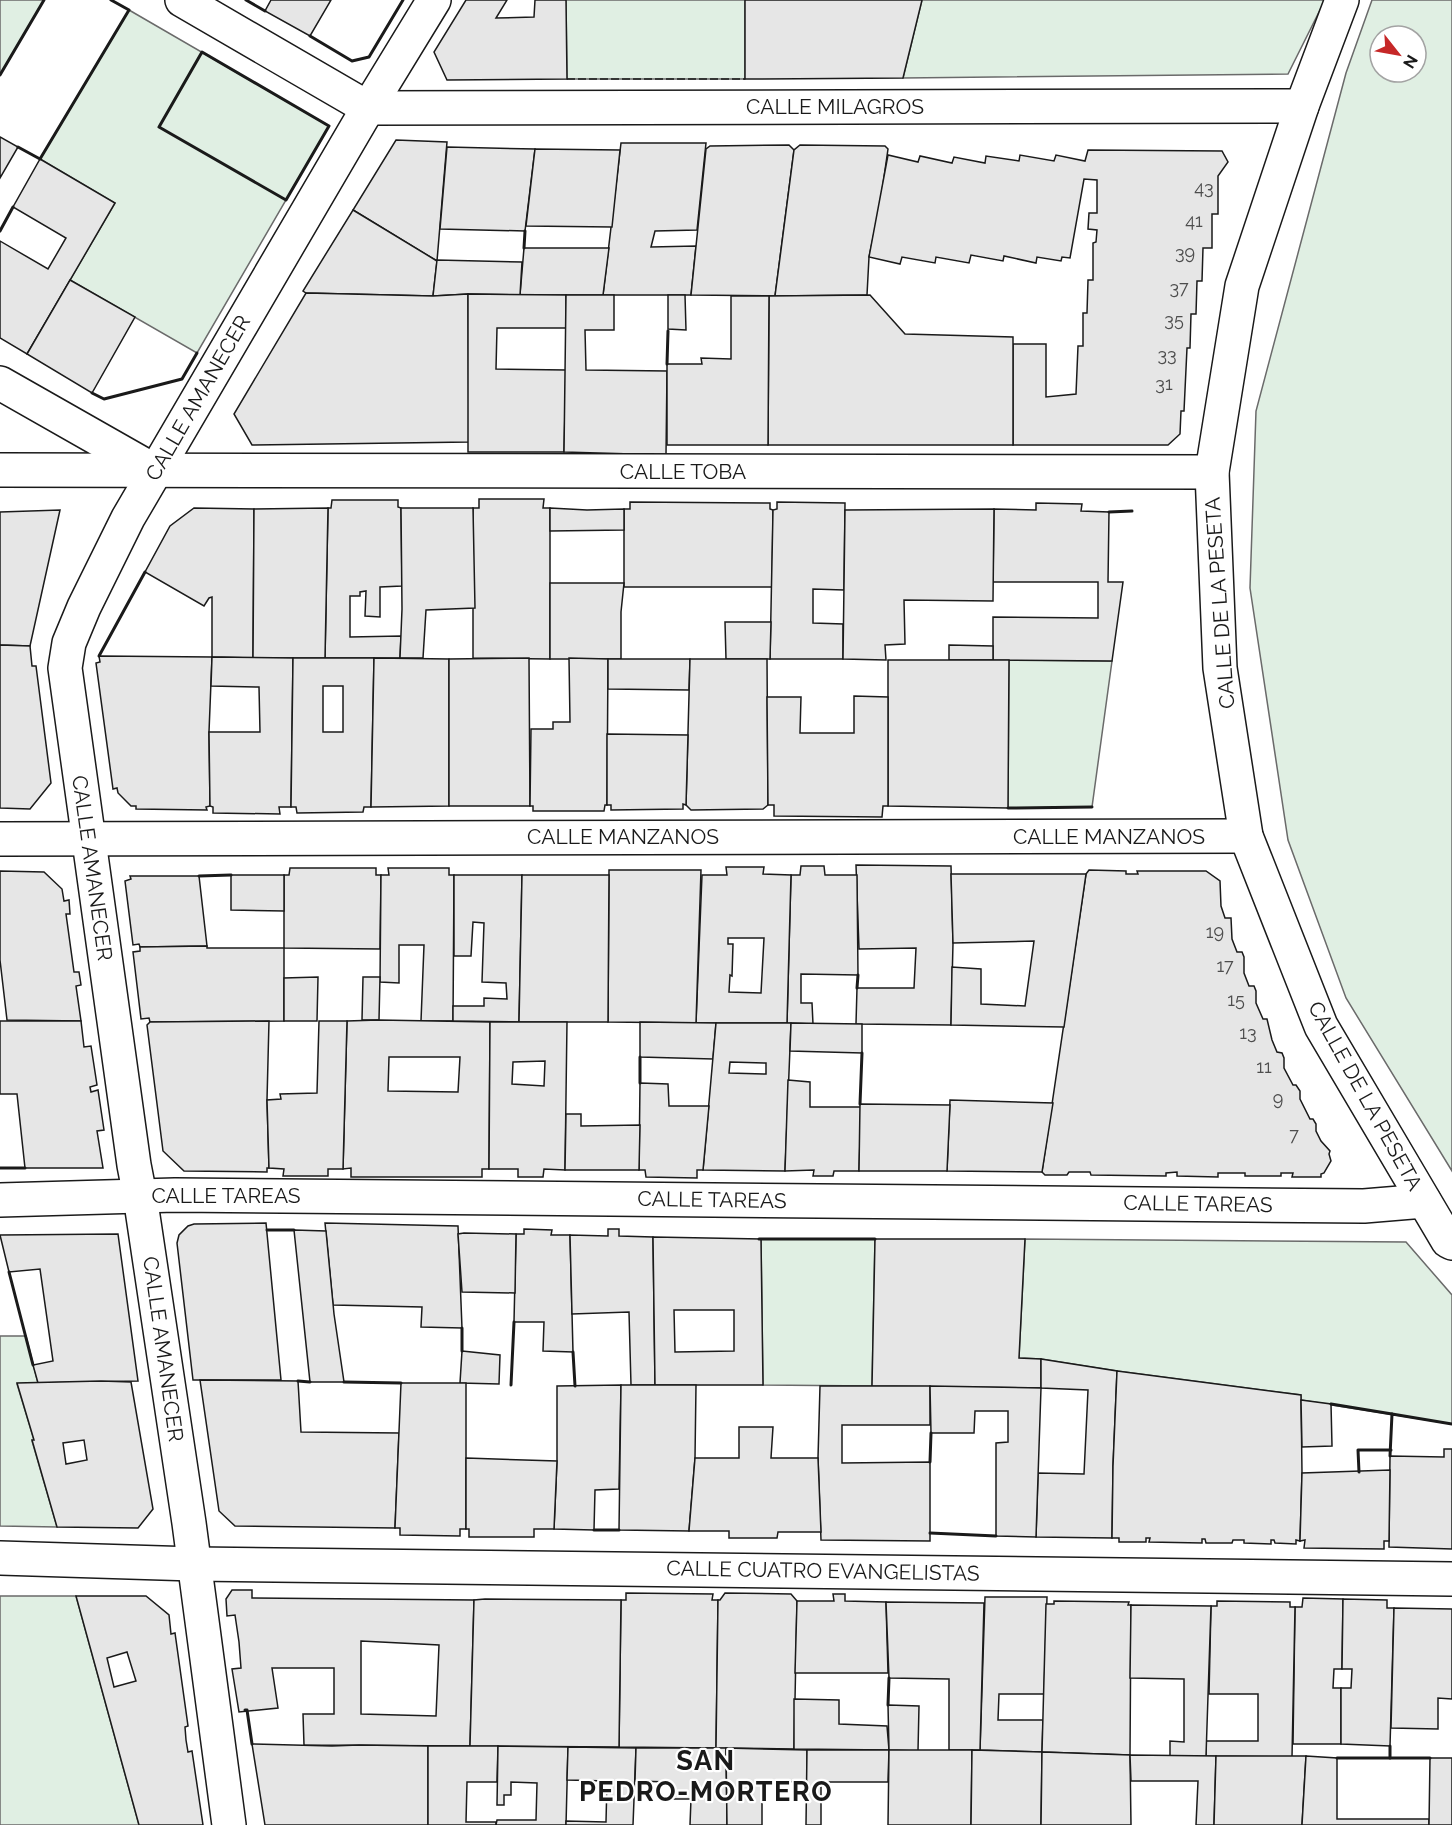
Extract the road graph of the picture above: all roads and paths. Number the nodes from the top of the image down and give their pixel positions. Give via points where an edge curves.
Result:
1 (182, 0) edge
2 (434, 0) edge
3 (1342, 0) edge
4 (1302, 106) junction
5 (368, 108) junction
6 (0, 382) edge
7 (0, 470) edge
8 (154, 470) junction
9 (1212, 472) junction
10 (1246, 836) junction
11 (0, 838) edge
12 (88, 838) junction
13 (140, 1196) junction
14 (0, 1200) edge
15 (1424, 1201) junction
16 (1450, 1242) edge
17 (0, 1558) edge
18 (194, 1564) junction
19 (1452, 1579) edge
20 (229, 1825) edge

1 - 5 street
2 - 5 street, CALLE AMANECER
3 - 4 street, CALLE DE LA PESETA
4 - 5 street, CALLE MILAGROS
4 - 9 street, CALLE DE LA PESETA via 1242,286
5 - 8 street, CALLE AMANECER
6 - 8 street
7 - 8 street, CALLE TOBA
8 - 9 street, CALLE TOBA
8 - 12 street, CALLE AMANECER via 112,548 69,643 65,668
9 - 10 street, CALLE DE LA PESETA via 1220,668
10 - 12 street, CALLE MANZANOS
10 - 15 street, CALLE DE LA PESETA via 1321,1026
11 - 12 street, CALLE MANZANOS
12 - 13 street, CALLE AMANECER
13 - 14 street, CALLE TAREAS
13 - 15 street, CALLE TAREAS via 1364,1206
13 - 18 street, CALLE AMANECER
15 - 16 street, CALLE DE LA PESETA
17 - 18 street, CALLE CUATRO EVANGELISTAS
18 - 19 street, CALLE CUATRO EVANGELISTAS
18 - 20 street, CALLE AMANECER

